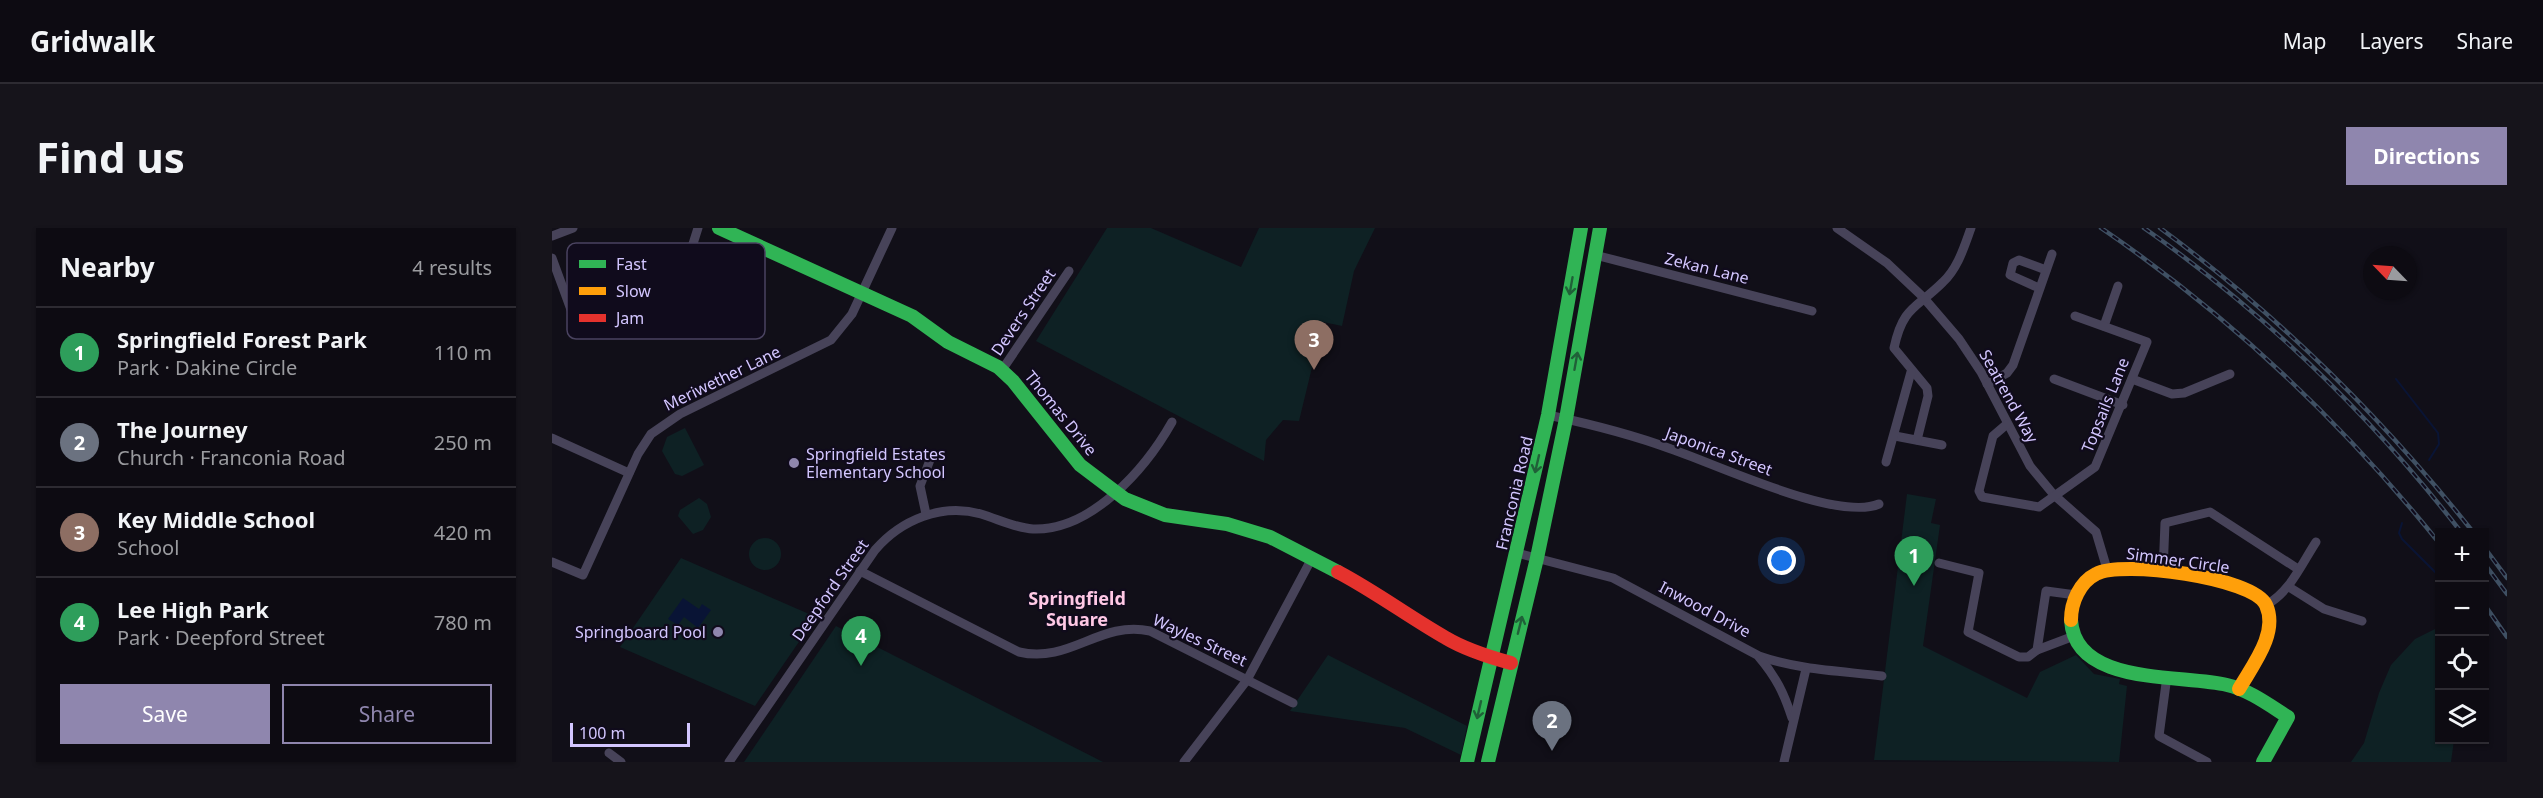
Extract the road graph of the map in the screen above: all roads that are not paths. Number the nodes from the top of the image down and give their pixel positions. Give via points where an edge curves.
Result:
1 (573, 228) edge
2 (698, 228) edge
3 (719, 228) edge
4 (892, 228) edge
5 (1581, 228) edge
6 (1600, 228) edge
7 (1837, 228) edge
8 (1858, 228) edge
9 (1971, 228) edge
10 (552, 236) edge
11 (1852, 237) junction
12 (693, 243) edge
13 (752, 243) edge
14 (765, 249) edge
15 (2052, 254) dead end
16 (1595, 255) junction
17 (552, 258) edge
18 (2046, 270) junction
19 (1069, 271) dead end
20 (2118, 286) dead end
21 (2039, 288) junction
22 (862, 293) junction
23 (1923, 297) junction
24 (567, 299) edge
25 (1812, 311) dead end
26 (2075, 316) dead end
27 (2104, 326) junction
28 (1002, 369) junction
29 (1911, 372) junction
30 (2230, 375) dead end
31 (2054, 379) dead end
32 (2132, 379) junction
33 (1988, 384) junction
34 (2123, 405) junction
35 (1548, 415) junction
36 (1566, 419) junction
37 (1172, 422) dead end
38 (2007, 424) junction
39 (1895, 436) junction
40 (552, 438) edge
41 (1917, 440) junction
42 (1942, 445) dead end
43 (930, 460) dead end
44 (1886, 462) dead end
45 (629, 473) junction
46 (1115, 493) junction
47 (2054, 495) junction
48 (1879, 504) dead end
49 (926, 514) junction
50 (2316, 542) dead end
51 (1517, 553) junction
52 (1311, 558) junction
53 (1537, 558) junction
54 (552, 562) edge
55 (1939, 563) dead end
56 (2107, 568) junction
57 (2298, 569) junction
58 (860, 571) junction
59 (2163, 572) junction
60 (2289, 587) junction
61 (2076, 596) junction
62 (2266, 605) junction
63 (2362, 621) dead end
64 (2074, 636) junction
65 (2037, 650) junction
66 (1757, 655) junction
67 (1491, 658) junction
68 (1511, 663) junction
69 (1806, 669) junction
70 (1882, 675) dead end
71 (2167, 676) junction
72 (1247, 680) junction
73 (2239, 689) junction
74 (1293, 703) dead end
75 (1792, 720) junction
76 (609, 753) dead end
77 (621, 762) edge
78 (729, 762) edge
79 (1184, 762) edge
80 (1467, 762) edge
81 (1488, 762) edge
82 (1784, 762) edge
83 (2207, 762) edge
84 (2263, 762) edge

1 - 10 street
2 - 12 street
3 - 13 street, Thomas Drive
4 - 22 street, Meriwether Lane
5 -> 35 street, Franconia Road
6 - 16 street
7 - 11 street, Seatrend Way
8 - 11 street
9 - 23 street via 1954,267 1943,282
11 - 23 street, Seatrend Way
14 - 22 street, Thomas Drive
15 - 18 street
16 - 25 street, Zekan Lane
36 -> 16 street
17 - 24 street
18 - 21 street
18 - 21 street via 2019,260 2013,263 2012,277
19 - 28 street, Devers Street
20 - 27 street
21 - 33 street via 2013,365
22 - 28 street, Thomas Drive via 912,316 948,342
22 - 45 street, Meriwether Lane via 845,325 824,345 660,426 643,444
23 - 29 street via 1902,320 1894,348
23 - 33 street, Seatrend Way via 1959,339
26 - 27 street
27 - 32 street, Topsails Lane via 2147,342
28 - 46 street, Thomas Drive via 1080,465
29 - 39 street
29 - 41 street via 1927,388 1928,396
30 - 32 street via 2172,394
31 - 34 street
32 - 34 street, Topsails Lane
33 - 38 street, Seatrend Way
34 - 47 street, Topsails Lane via 2095,467
35 - 36 street, Japonica Street
35 -> 51 street, Franconia Road
36 - 48 street, Japonica Street via 1626,434 1815,500 1858,509
36 - 53 street
37 - 46 street, Deepford Street via 1146,462
38 - 47 street, Seatrend Way via 2030,466
38 - 47 street, Topsails Lane via 1993,436 1979,491 1982,497 2039,507
39 - 41 street
39 - 44 street
40 - 45 street
41 - 42 street
43 - 49 street via 921,486
45 - 54 street, Meriwether Lane via 583,575
46 - 49 street, Deepford Street via 1075,520 1047,528 1020,527 963,511
46 - 52 street, Thomas Drive via 1165,515 1256,532
47 - 56 street, Seatrend Way via 2096,532
49 - 58 street, Deepford Street via 889,535
50 - 57 street
51 - 53 street, Inwood Drive
51 - 67 street, Franconia Road
52 - 67 street, Thomas Drive via 1370,589 1438,634
52 - 72 street
53 - 66 street, Inwood Drive via 1612,578
68 -> 53 street
55 - 65 street via 1979,573 1968,632 2019,657 2028,657
56 - 59 street, Simmer Circle
56 - 61 street, Simmer Circle via 2090,578
57 - 59 street via 2210,512 2165,523
57 - 60 street
58 - 72 street, Wayles Street via 1019,652 1056,653 1110,631 1138,628
58 - 78 street, Deepford Street
59 - 62 street, Simmer Circle via 2238,585 2254,592
60 - 62 street
60 - 63 street via 2324,609
61 - 64 street via 2071,611
61 - 65 street via 2046,591
62 - 73 street via 2267,636
64 - 65 street
64 - 71 street via 2086,654 2104,666
66 - 69 street, Inwood Drive
66 - 75 street via 1774,673
67 - 68 street, Thomas Drive
67 -> 80 street, Franconia Road
68 - 81 street
69 - 70 street, Inwood Drive
69 - 75 street
71 - 73 street
71 - 83 street via 2159,736
72 - 74 street, Wayles Street
72 - 79 street
73 - 84 street via 2288,717
75 - 82 street
76 - 77 street

